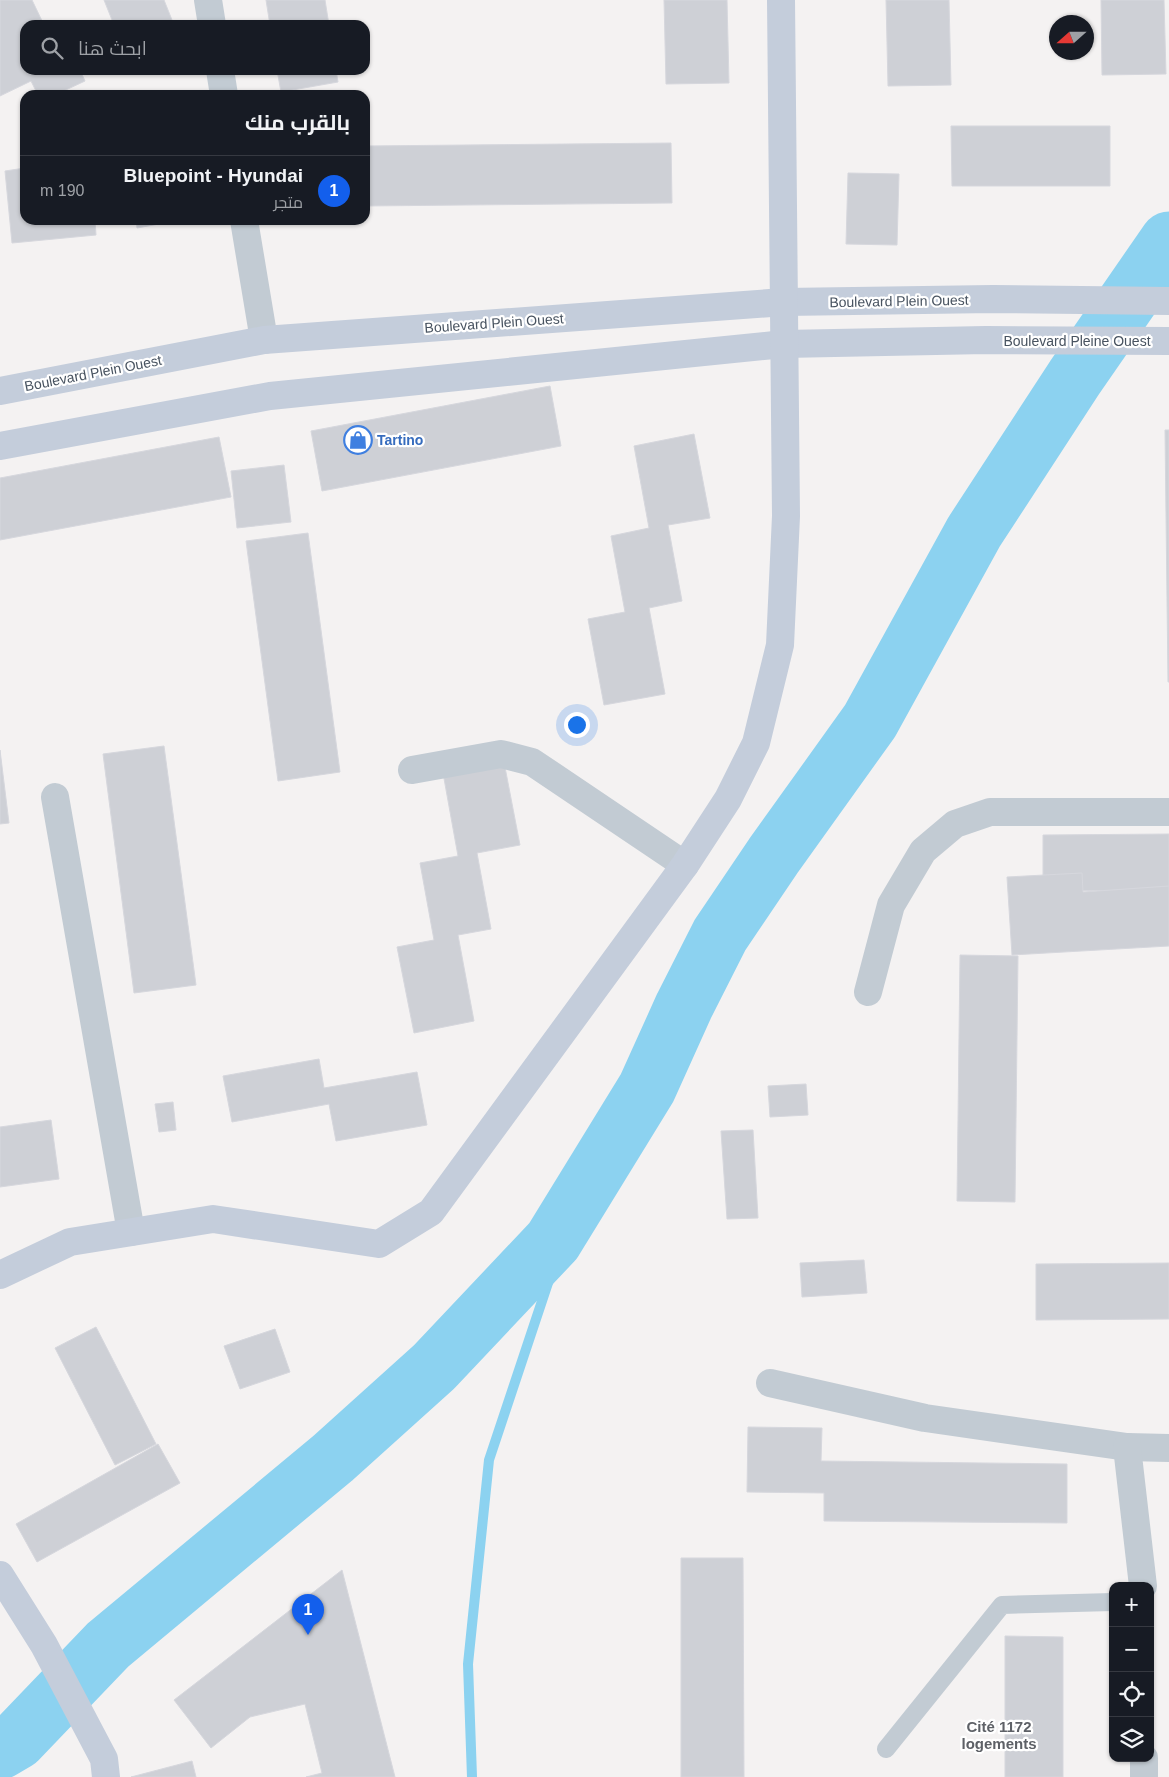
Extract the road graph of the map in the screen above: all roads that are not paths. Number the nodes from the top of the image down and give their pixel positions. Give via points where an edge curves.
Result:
1 (208, 0) edge
2 (781, 0) edge
3 (211, 20) edge
4 (221, 75) edge
5 (223, 90) edge
6 (245, 225) edge
7 (1169, 301) edge
8 (784, 302) junction
9 (264, 340) junction
10 (1169, 341) edge
11 (784, 344) junction
12 (0, 391) edge
13 (0, 446) edge
14 (412, 770) dead end
15 (55, 797) dead end
16 (1169, 812) edge
17 (685, 865) junction
18 (868, 992) dead end
19 (131, 1232) junction
20 (0, 1275) edge
21 (770, 1383) dead end
22 (1127, 1447) junction
23 (1169, 1448) edge
24 (0, 1575) edge
25 (1143, 1582) edge
26 (1109, 1602) edge
27 (886, 1749) dead end
28 (1144, 1762) edge
29 (105, 1768) edge
30 (1144, 1777) edge

1 - 3 street
2 - 8 main road
4 - 5 street
6 - 9 street
7 - 8 main road, Boulevard Plein Ouest
8 - 9 main road, Boulevard Plein Ouest
8 - 11 main road
9 - 12 main road, Boulevard Plein Ouest
10 - 11 main road, Boulevard Pleine Ouest
11 - 13 main road via 270,396
11 - 17 main road via 786,516 780,645 756,743 728,799
14 - 17 street via 501,754 532,762
15 - 19 street
16 - 18 street via 990,812 955,824 923,851 892,905
17 - 19 main road via 431,1212 379,1244 213,1220
19 - 20 main road via 70,1242
21 - 22 street via 925,1418
22 - 23 street
22 - 25 street
24 - 29 main road via 44,1645
26 - 27 lane via 1002,1605
28 - 30 street

